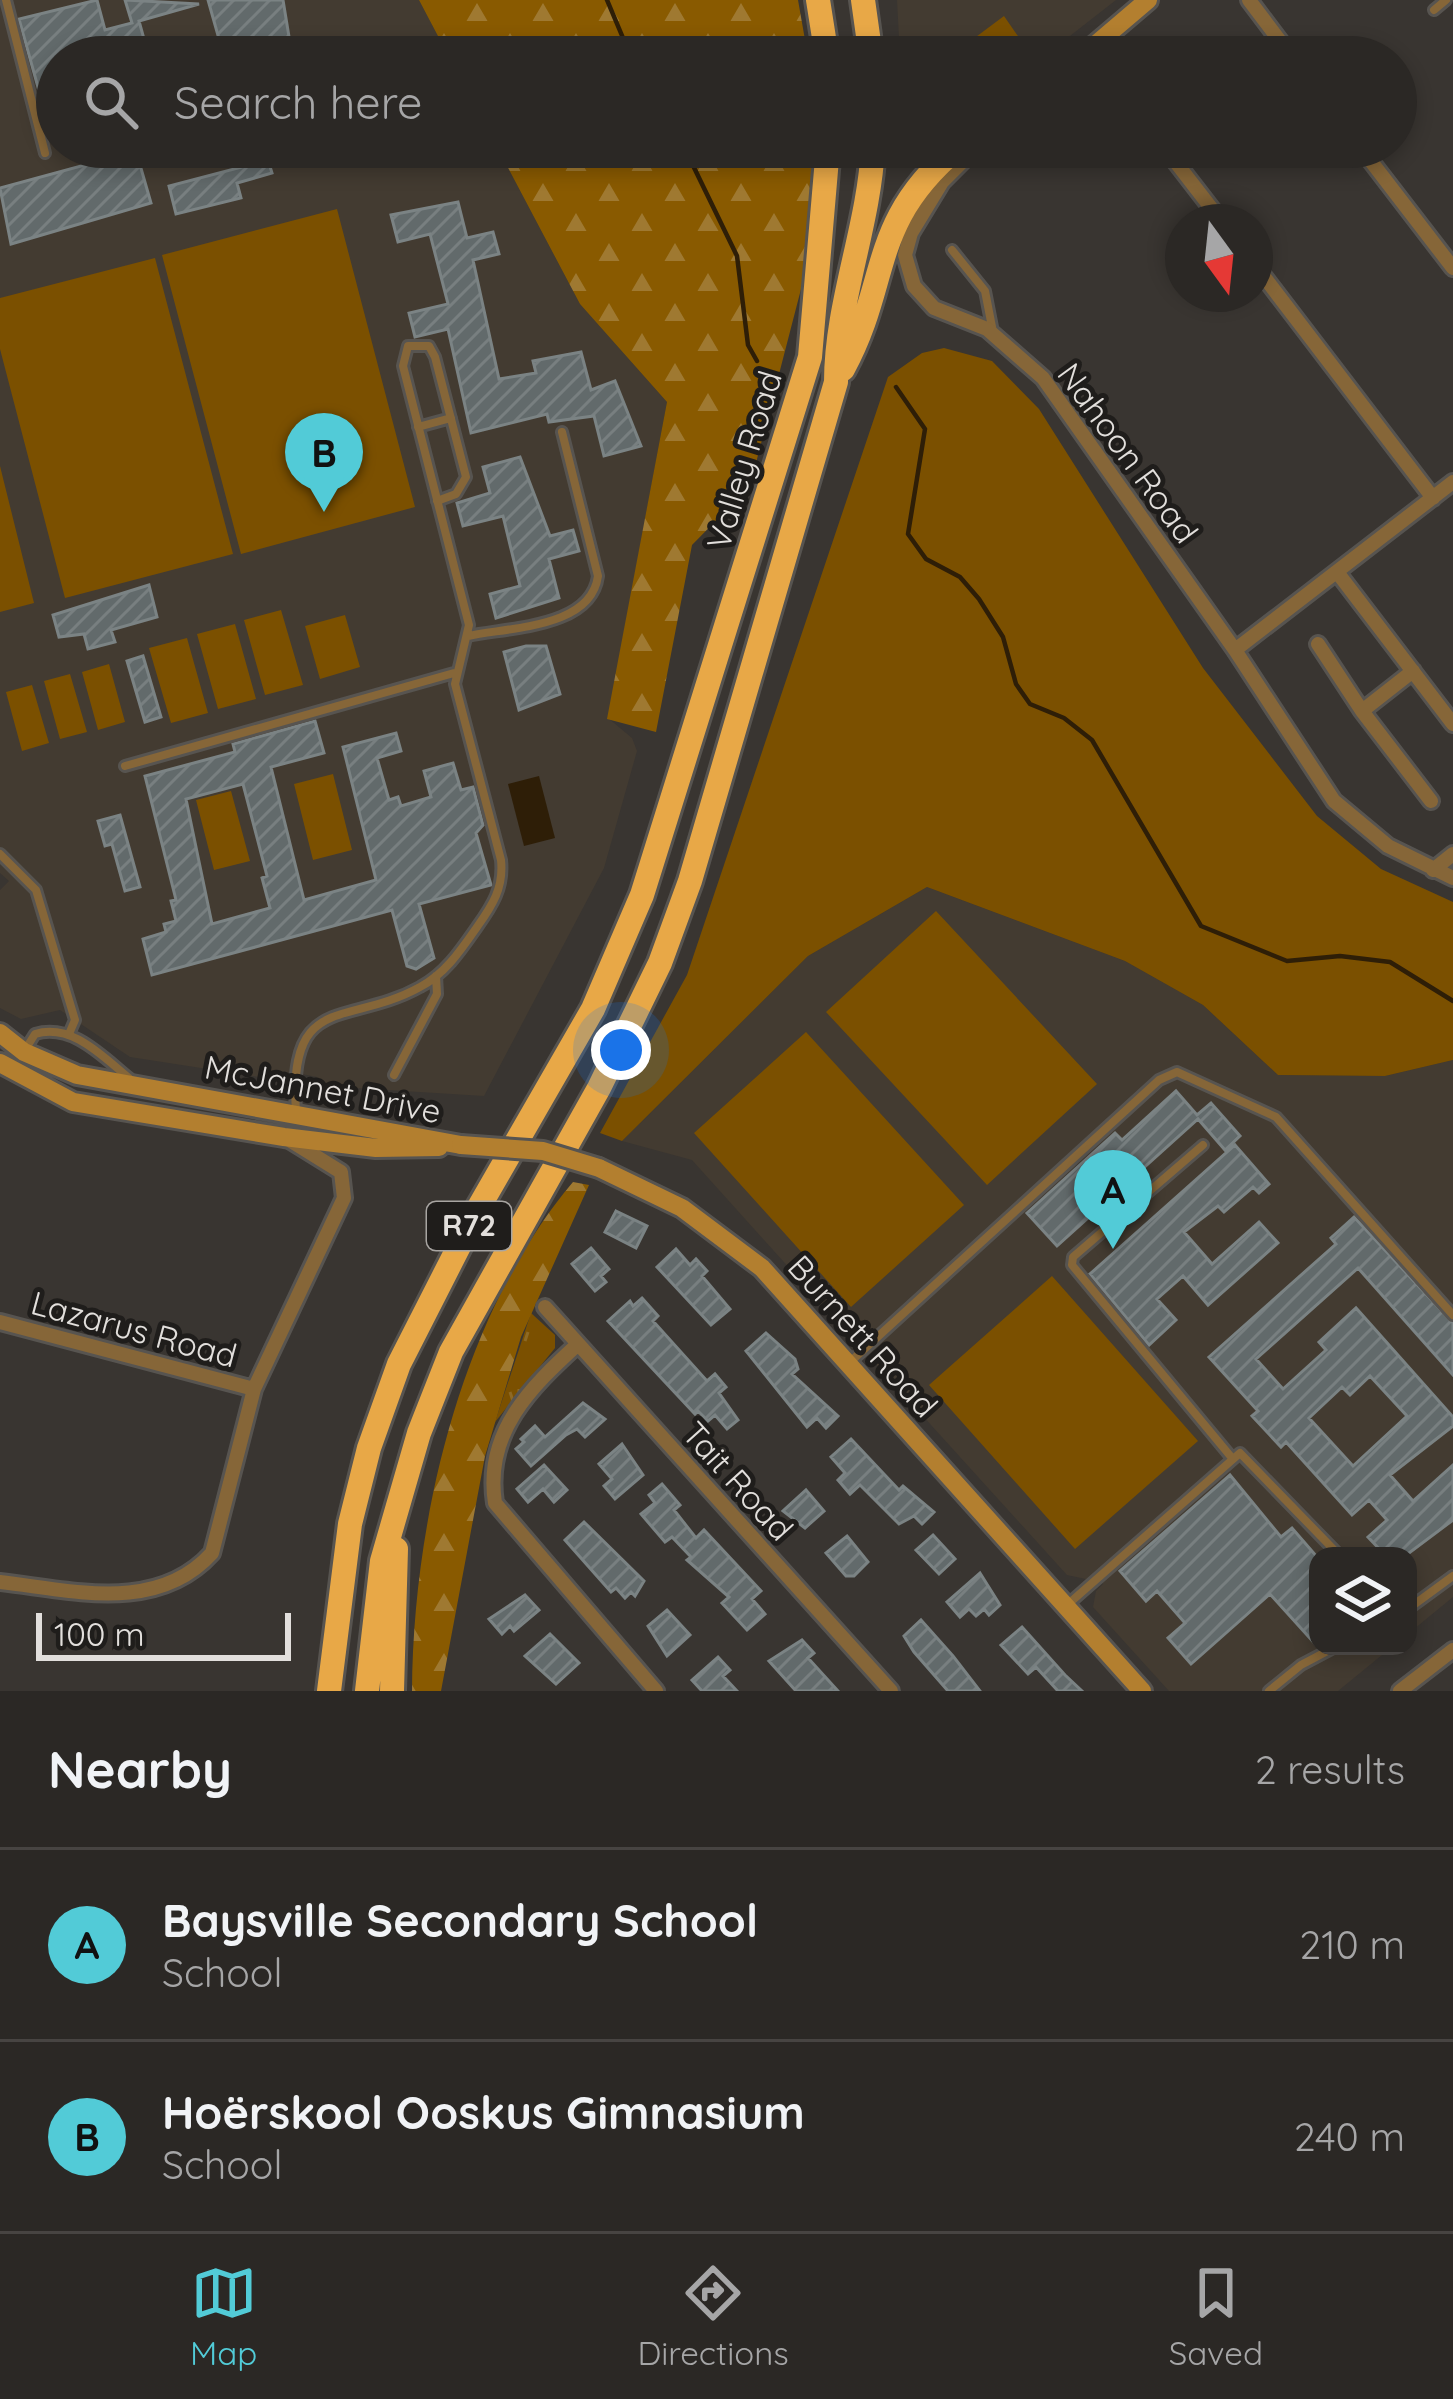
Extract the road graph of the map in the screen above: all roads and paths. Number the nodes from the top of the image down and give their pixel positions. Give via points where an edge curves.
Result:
1 (6, 0) edge
2 (863, 0) edge
3 (1148, 0) edge
4 (1249, 0) edge
5 (1446, 0) edge
6 (1434, 10) dead end
7 (868, 36) edge
8 (1109, 36) edge
9 (1276, 36) edge
10 (36, 118) edge
11 (826, 168) edge
12 (871, 168) edge
13 (936, 168) edge
14 (956, 168) edge
15 (1180, 168) edge
16 (1376, 168) edge
17 (1208, 204) edge
18 (952, 250) dead end
19 (1453, 268) edge
20 (1273, 289) edge
21 (993, 338) junction
22 (836, 382) junction
23 (451, 418) junction
24 (418, 427) junction
25 (562, 432) dead end
26 (1453, 482) edge
27 (1433, 498) junction
28 (436, 501) junction
29 (1337, 572) junction
30 (468, 636) junction
31 (1318, 644) dead end
32 (1235, 650) junction
33 (1413, 670) junction
34 (454, 673) junction
35 (1362, 711) junction
36 (1453, 724) edge
37 (124, 766) dead end
38 (1430, 802) dead end
39 (0, 854) edge
40 (1453, 854) edge
41 (1432, 869) junction
42 (1453, 878) edge
43 (436, 976) junction
44 (0, 1033) edge
45 (69, 1034) junction
46 (24, 1052) junction
47 (0, 1063) edge
48 (18, 1074) junction
49 (394, 1075) dead end
50 (137, 1084) junction
51 (296, 1113) junction
52 (284, 1138) junction
53 (342, 1144) junction
54 (461, 1145) junction
55 (1203, 1145) dead end
56 (545, 1307) dead end
57 (1453, 1315) edge
58 (0, 1322) edge
59 (578, 1344) junction
60 (848, 1364) junction
61 (254, 1389) junction
62 (1232, 1458) junction
63 (395, 1517) junction
64 (1332, 1547) edge
65 (1453, 1576) edge
66 (0, 1582) edge
67 (1417, 1602) edge
68 (1064, 1607) junction
69 (1453, 1650) edge
70 (1319, 1655) edge
71 (329, 1691) edge
72 (367, 1691) edge
73 (392, 1691) edge
74 (656, 1691) edge
75 (891, 1691) edge
76 (1142, 1691) edge
77 (1269, 1691) edge
78 (1400, 1691) edge

1 - 10 lane
2 - 7 highway
3 - 8 street
4 - 9 street
5 - 6 lane
11 - 71 highway, Valley Road / R72 via 810,356 642,895 593,1009 399,1364 350,1524
12 - 22 highway, Valley Road / R72
13 - 22 highway via 895,222
14 - 21 street, Nahoon Road via 905,255 922,298 979,323
15 - 17 street
16 - 19 street
18 - 21 lane via 985,291
20 - 27 street
21 - 32 street, Nahoon Road via 1043,378
22 - 63 highway, Valley Road / R72 via 660,963 451,1352
23 - 24 lane
23 - 24 lane via 429,346 408,346 403,365
23 - 28 lane via 466,477 457,494
24 - 28 lane
25 - 30 lane via 596,590 585,608 568,615
26 - 27 street
27 - 29 street
28 - 30 lane
29 - 32 street
29 - 33 street
30 - 34 lane
31 - 35 street
32 - 41 street via 1334,801 1388,846
33 - 35 street
33 - 36 street
34 - 37 lane
34 - 43 lane via 502,874 490,909
35 - 38 street
39 - 45 lane via 36,890 75,1020
40 - 41 street
41 - 42 street
43 - 49 lane via 437,994
43 - 51 lane via 400,997 324,1016 300,1058
44 - 46 street, McJannet Drive
45 - 46 lane via 35,1034
45 - 50 lane
46 - 48 street
46 - 50 street, McJannet Drive via 60,1071
47 - 48 street, McJannet Drive
48 - 52 street, McJannet Drive via 73,1102
50 - 51 street, McJannet Drive
51 - 53 street via 304,1127
51 - 54 street, McJannet Drive
52 - 53 street, McJannet Drive
52 - 61 street via 330,1162 346,1186
53 - 54 street, McJannet Drive
54 - 60 street, Burnett Road, bridge via 543,1151 682,1208 731,1241
55 - 62 lane via 1072,1265
56 - 59 street, Tait Road
57 - 60 lane via 1276,1118 1177,1072
58 - 61 street, Lazarus Road
59 - 74 street via 513,1409 496,1460 495,1502
59 - 75 street, Tait Road
60 - 68 street, Burnett Road
61 - 66 street via 222,1523 196,1570 144,1594
62 - 64 lane via 1249,1456
62 - 68 lane
63 - 72 highway, R72 via 373,1615
63 - 73 highway
65 - 67 lane
68 - 76 street, Burnett Road
69 - 78 street
70 - 77 lane

